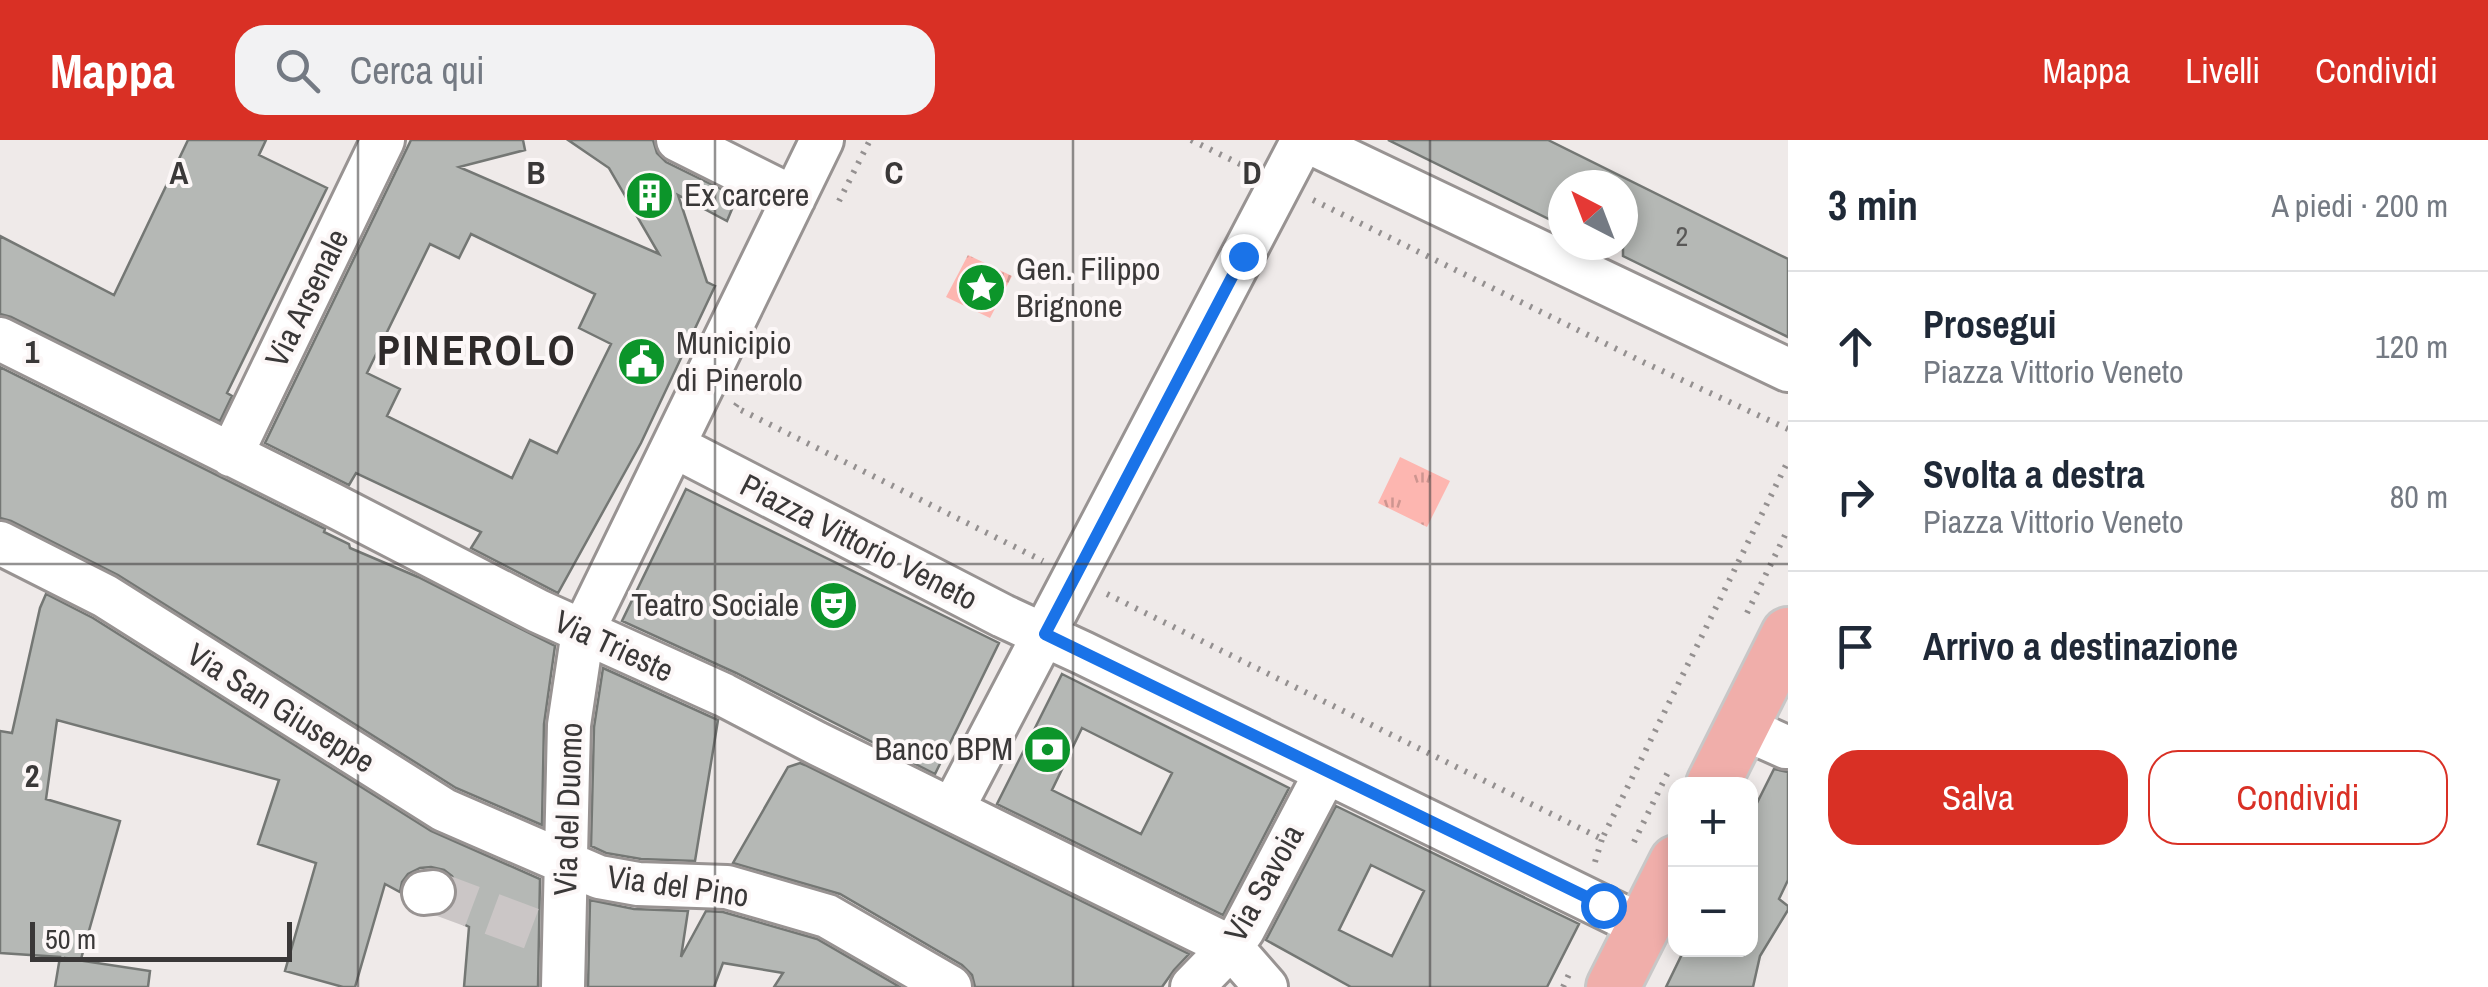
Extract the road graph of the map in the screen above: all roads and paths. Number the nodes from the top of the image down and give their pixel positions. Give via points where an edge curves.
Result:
1 (383, 140) edge
2 (678, 140) edge
3 (822, 140) edge
4 (870, 140) edge
5 (1191, 140) edge
6 (1304, 140) edge
7 (1281, 184) junction
8 (814, 205) junction
9 (0, 339) edge
10 (1788, 370) edge
11 (744, 389) dead end
12 (1788, 429) edge
13 (674, 446) junction
14 (231, 455) junction
15 (1788, 461) edge
16 (2, 554) edge
17 (1075, 577) junction
18 (584, 632) junction
19 (1045, 634) junction
20 (1788, 634) edge
21 (1326, 772) junction
22 (1721, 777) edge
23 (952, 810) junction
24 (566, 864) junction
25 (1674, 867) edge
26 (1644, 927) junction
27 (1231, 947) junction
28 (562, 987) edge
29 (950, 987) edge
30 (1192, 987) edge
31 (1266, 987) edge
32 (1613, 987) edge

1 - 14 street, Via Arsenale
2 - 8 street
3 - 8 street
4 - 8 path
5 - 7 path
6 - 7 street
6 - 10 street
7 - 12 path
7 - 17 street
8 - 13 street
9 - 14 street, Via Trieste
11 - 17 path via 735,407
13 - 18 street
13 - 19 street, Piazza Vittorio Veneto
14 - 18 street, Via Trieste
15 - 17 path via 1602,839
16 - 24 street, Via San Giuseppe via 104,596 444,810
17 - 19 street
18 - 23 street, Via Trieste
18 - 24 street, Via del Duomo via 569,725
19 - 21 street, Piazza Vittorio Veneto
19 - 23 street
20 - 22 main road via 1763,738
21 - 26 street, Piazza Vittorio Veneto
21 - 27 street, Via Savoia
23 - 27 street, Via Trieste
24 - 28 street, Via del Duomo via 558,938
24 - 29 street, Via del Pino via 638,884 727,887 827,916
25 - 26 main road
26 - 32 main road
27 - 30 street, Via Savoia
27 - 31 street

